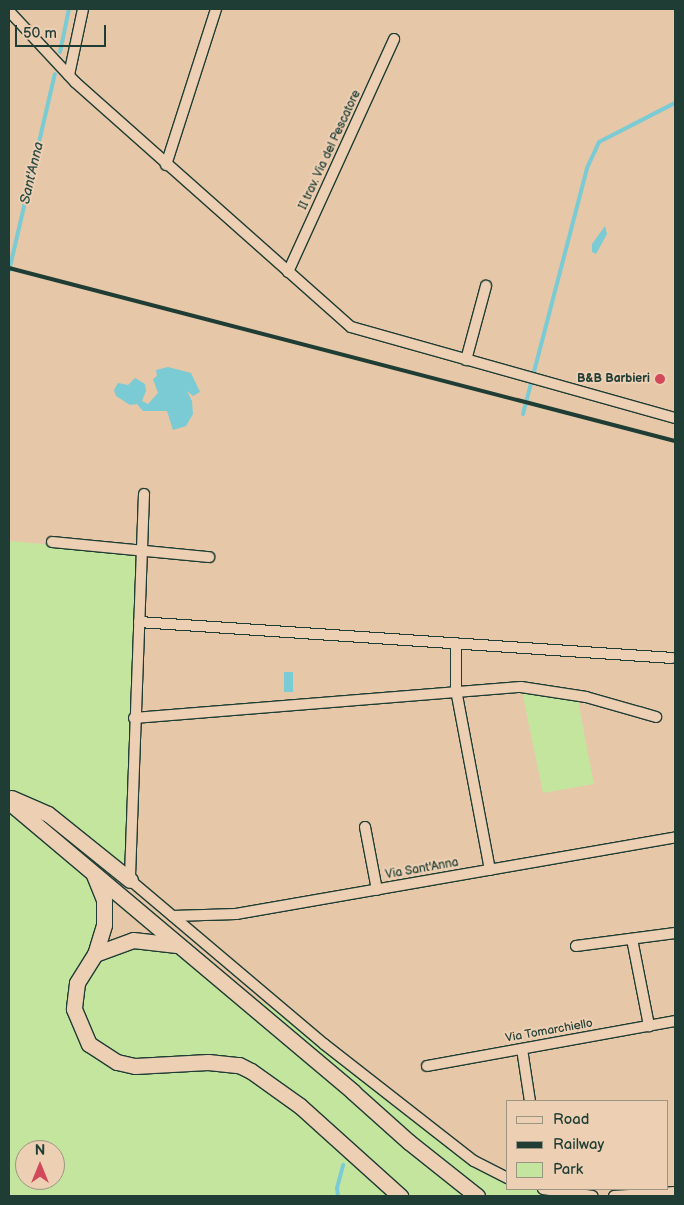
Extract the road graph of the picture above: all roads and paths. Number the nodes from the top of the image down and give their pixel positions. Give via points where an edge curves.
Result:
1 (83, 9) edge
2 (216, 9) edge
3 (9, 11) edge
4 (394, 39) dead end
5 (69, 75) junction
6 (166, 165) junction
7 (288, 272) junction
8 (486, 286) dead end
9 (466, 360) junction
10 (675, 418) edge
11 (144, 494) dead end
12 (52, 542) dead end
13 (142, 553) junction
14 (209, 557) dead end
15 (139, 622) junction
16 (456, 643) junction
17 (672, 658) dead end
18 (456, 690) junction
19 (656, 717) dead end
20 (134, 718) junction
21 (9, 797) edge
22 (9, 802) edge
23 (365, 826) dead end
24 (675, 837) edge
25 (490, 870) junction
26 (93, 873) junction
27 (130, 880) junction
28 (377, 890) junction
29 (173, 916) junction
30 (675, 933) edge
31 (632, 939) junction
32 (177, 945) junction
33 (576, 946) dead end
34 (95, 954) junction
35 (675, 1021) edge
36 (649, 1026) junction
37 (522, 1049) junction
38 (428, 1066) dead end
39 (530, 1100) edge
40 (507, 1178) edge
41 (549, 1192) edge
42 (675, 1194) edge
43 (400, 1196) edge
44 (477, 1196) edge
45 (593, 1196) edge
46 (614, 1196) edge

1 - 5 street
2 - 6 street
3 - 5 street
4 - 7 street, II trav. Via del Pescatore
5 - 6 street
6 - 7 street
7 - 9 street via 351,327
8 - 9 street
9 - 10 street
11 - 13 street
12 - 13 street
13 - 14 street
13 - 15 street
15 - 16 street
15 - 20 street
16 - 17 street
16 - 18 street
18 - 19 street via 521,687 586,697
18 - 20 street
18 - 25 street
20 - 27 street
21 - 27 main road via 48,814
22 - 26 main road
23 - 28 street
24 - 25 street, Via Sant'Anna
25 - 28 street, Via Sant'Anna
26 - 32 main road
26 - 34 main road via 104,900 104,925
27 - 29 street
28 - 29 street, Via Sant'Anna via 236,914
29 - 40 street via 324,1044 474,1162
30 - 31 street
31 - 33 street
31 - 36 street
32 - 34 main road via 133,940
32 - 44 main road
34 - 43 main road via 77,983 74,1010 89,1044 101,1054 135,1066 225,1063 251,1071 300,1106
35 - 36 street, Via Tomarchiello
36 - 37 street, Via Tomarchiello
37 - 38 street, Via Tomarchiello
37 - 39 street
41 - 45 street
42 - 46 street

